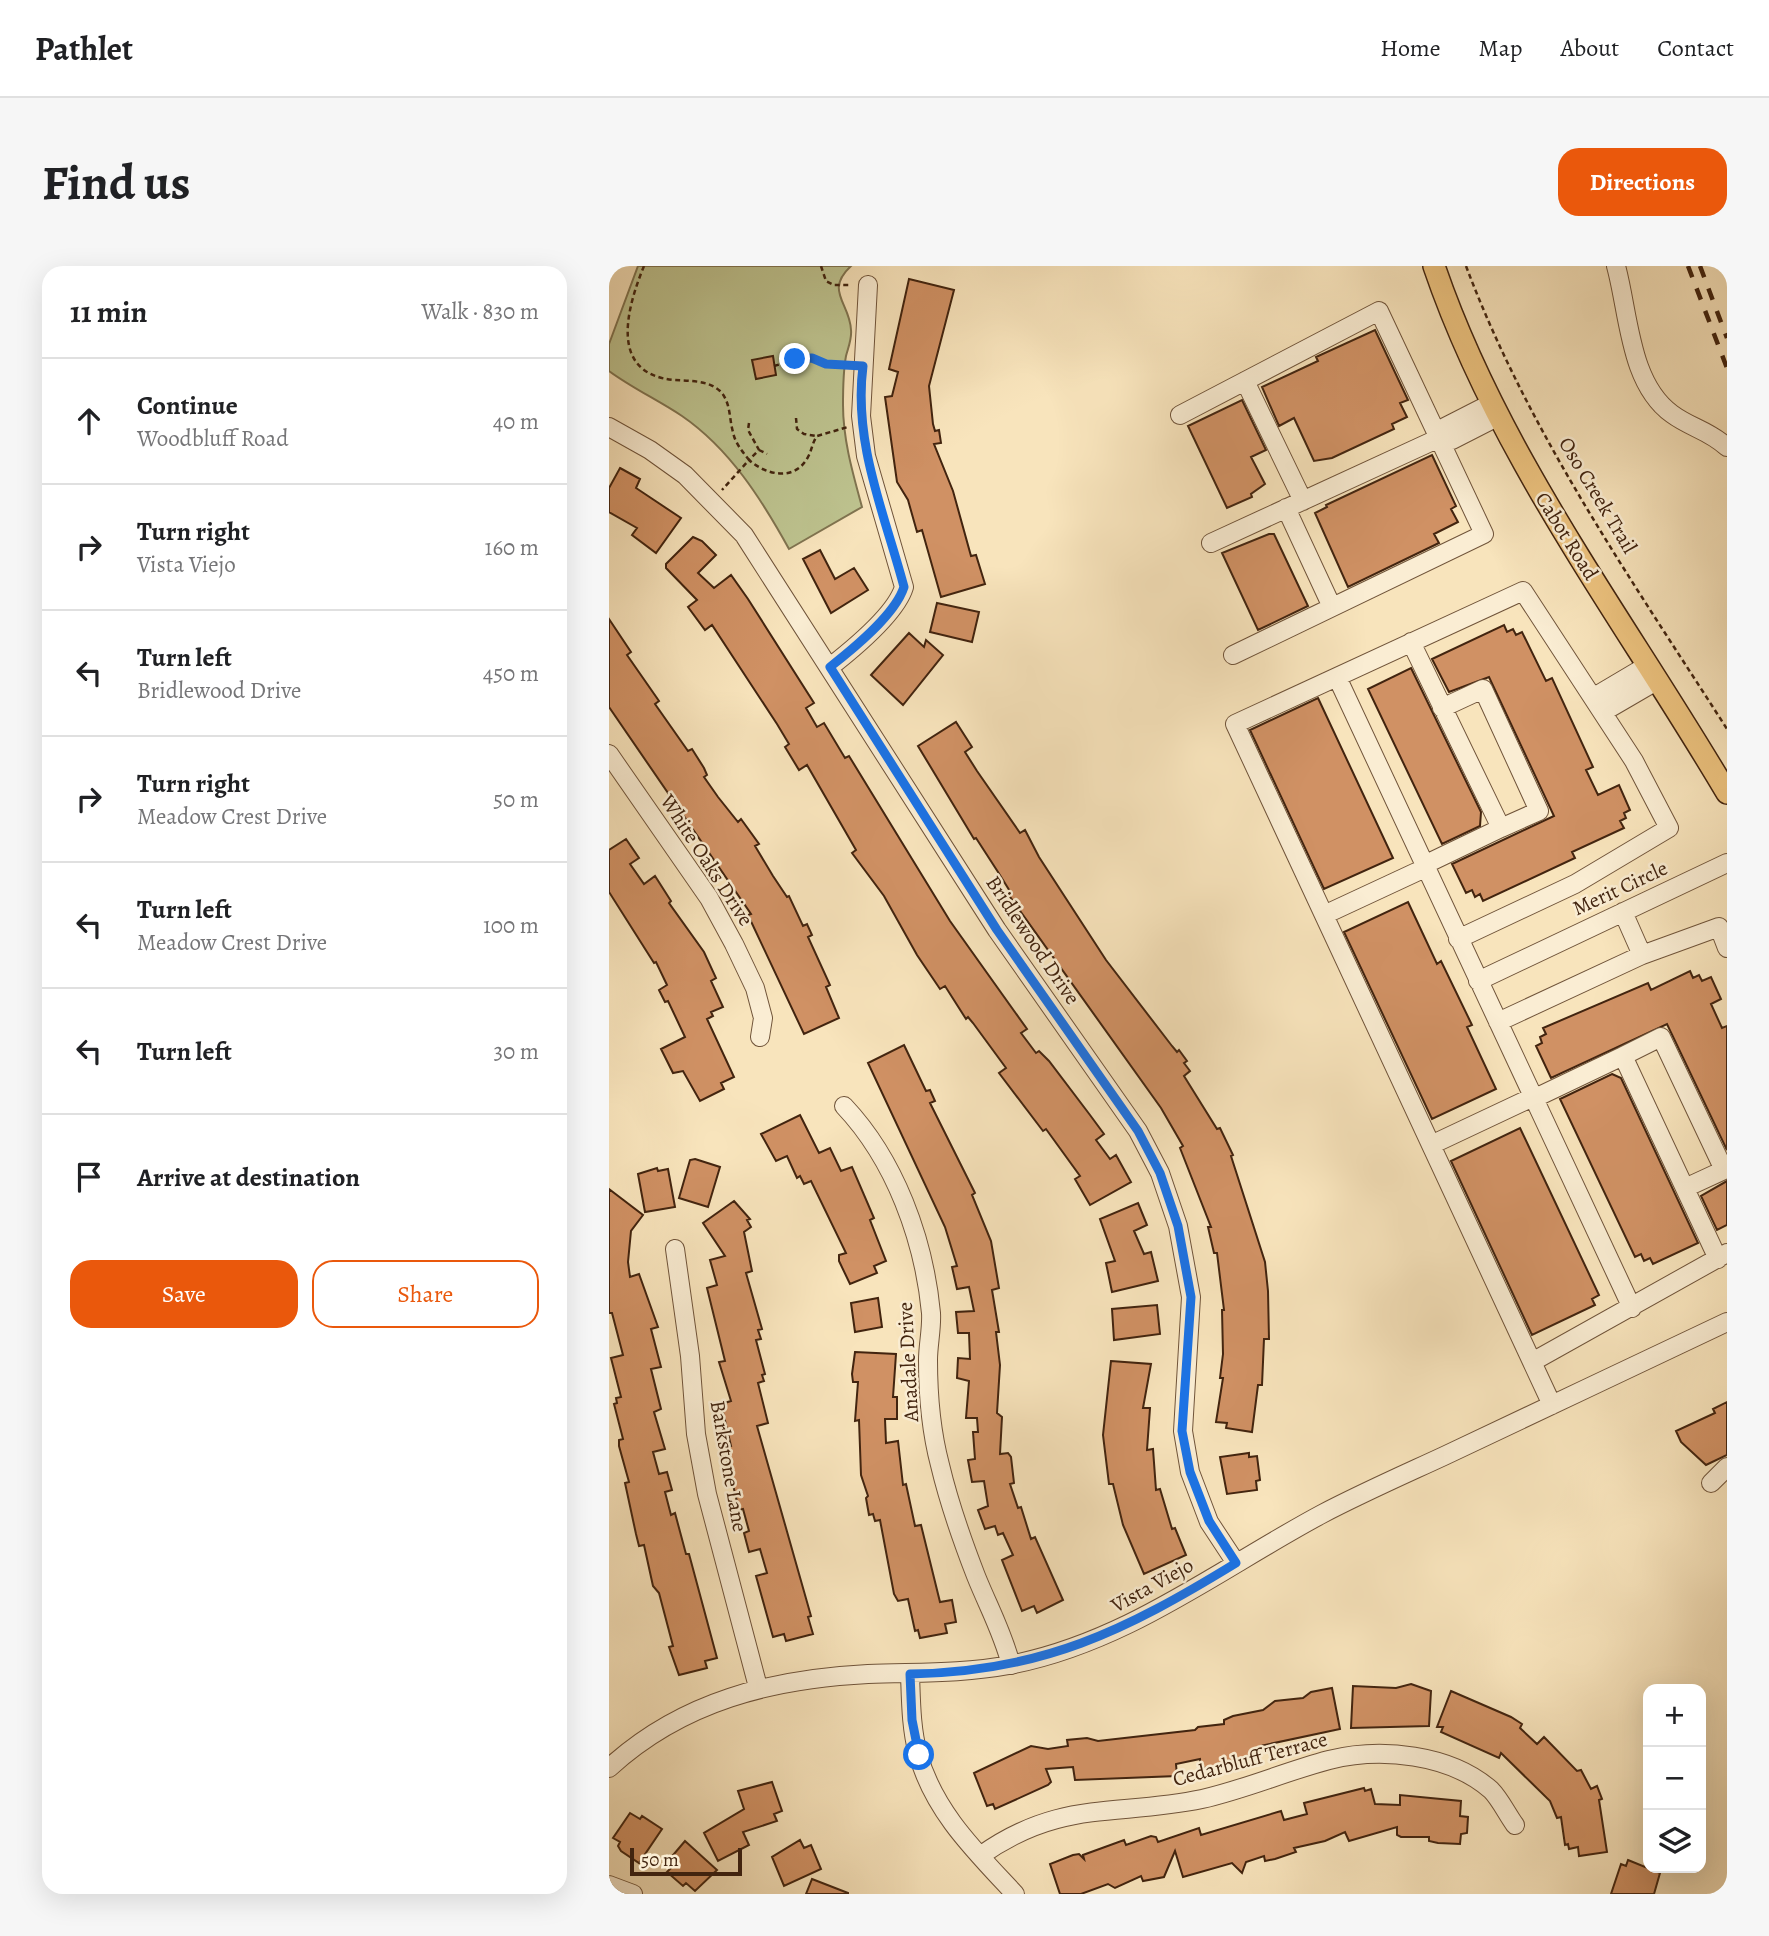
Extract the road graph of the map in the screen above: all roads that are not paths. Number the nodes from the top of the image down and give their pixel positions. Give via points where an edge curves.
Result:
1 (1434, 266) edge
2 (1616, 266) edge
3 (868, 285) road end
4 (1245, 381) junction
5 (1495, 410) junction
6 (1180, 415) dead end
7 (609, 428) edge
8 (1437, 439) junction
9 (1727, 447) edge
10 (1294, 505) junction
11 (1211, 543) dead end
12 (1332, 607) junction
13 (1411, 642) junction
14 (1233, 655) dead end
15 (830, 667) junction
16 (1653, 672) junction
17 (1337, 677) junction
18 (1598, 704) junction
19 (1443, 708) junction
20 (609, 754) edge
21 (1727, 793) edge
22 (1501, 828) junction
23 (1727, 863) edge
24 (1425, 866) junction
25 (1623, 912) junction
26 (1324, 915) junction
27 (1458, 939) junction
28 (1727, 948) edge
29 (1642, 955) junction
30 (1478, 981) junction
31 (1498, 1022) junction
32 (760, 1037) dead end
33 (1623, 1056) junction
34 (1534, 1098) junction
35 (844, 1106) dead end
36 (1431, 1145) junction
37 (1685, 1188) junction
38 (674, 1249) dead end
39 (1722, 1256) edge
40 (1632, 1308) junction
41 (1727, 1321) edge
42 (1532, 1362) junction
43 (1552, 1405) junction
44 (1727, 1467) edge
45 (1711, 1483) dead end
46 (1236, 1563) junction
47 (1011, 1665) junction
48 (910, 1674) junction
49 (758, 1688) junction
50 (609, 1768) edge
51 (1515, 1825) dead end
52 (981, 1856) junction
53 (609, 1885) edge
54 (633, 1894) edge
55 (1016, 1894) edge

1 - 5 main road, Cabot Road via 1448,309
2 - 9 street via 1637,358 1653,392 1673,415 1711,433
3 - 15 street via 862,425 866,456 904,587 901,599
4 - 6 street
4 - 8 street via 1379,311
4 - 10 street
5 - 8 street via 1452,440
5 - 16 main road, Cabot Road via 1533,481
7 - 15 street, Bridlewood Drive via 685,475 744,535
8 - 10 street
8 - 12 street via 1484,534
10 - 11 street
10 - 12 street
12 - 14 street
13 - 17 street
13 - 18 street via 1523,591
13 - 19 street
15 - 46 street, Bridlewood Drive via 1019,963 1138,1131 1160,1173 1178,1226 1191,1297 1182,1431 1190,1472 1209,1521
16 - 18 street
16 - 21 main road, Cabot Road
17 - 24 street
17 - 26 street via 1235,724
18 - 27 street via 1669,828 1575,884
19 - 22 street
19 - 22 street via 1483,690 1539,811
20 - 32 street, White Oaks Drive via 709,898 734,944 755,988 763,1017
22 - 24 street
23 - 25 street, Merit Circle
24 - 26 street
24 - 27 street
25 - 29 street
25 - 30 street, Merit Circle
26 - 36 street
27 - 30 street
28 - 29 street via 1719,928
29 - 31 street
30 - 31 street
31 - 34 street
33 - 34 street
33 - 37 street
33 - 37 street via 1661,1037 1724,1170
34 - 36 street
34 - 40 street
35 - 47 street, Anadale Drive via 879,1153 913,1227 931,1315 929,1406 939,1463 954,1517 1005,1639
36 - 42 street
37 - 39 street
38 - 49 street, Barkstone Lane via 707,1494
39 - 40 street
40 - 42 street
41 - 43 street, Vista Viejo
42 - 43 street
43 - 46 street, Vista Viejo via 1325,1513
44 - 45 street
46 - 47 street, Vista Viejo via 1125,1627
47 - 48 street, Vista Viejo
48 - 49 street, Vista Viejo via 806,1679
48 - 52 street via 912,1720 933,1791 954,1828
49 - 50 street, Vista Viejo via 691,1712 655,1732
51 - 52 street, Cedarbluff Terrace via 1492,1791 1462,1771 1433,1761 1364,1754 1203,1798 1067,1815 1007,1837
52 - 55 street
53 - 54 street

